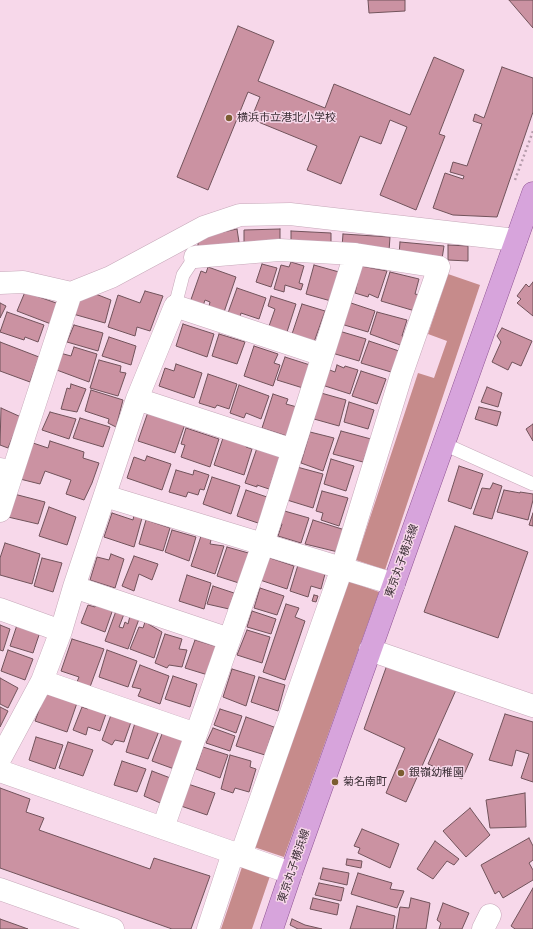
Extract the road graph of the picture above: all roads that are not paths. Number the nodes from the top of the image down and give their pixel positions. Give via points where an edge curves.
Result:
1 (533, 193) edge
2 (516, 240) junction
3 (355, 254) junction
4 (195, 257) joint
5 (0, 283) edge
6 (71, 293) junction
7 (175, 306) junction
8 (323, 355) junction
9 (137, 399) junction
10 (444, 444) junction
11 (293, 450) junction
12 (6, 472) edge
13 (533, 484) edge
14 (105, 496) junction
15 (0, 511) edge
16 (263, 544) junction
17 (342, 568) junction
18 (394, 584) junction
19 (74, 587) junction
20 (0, 609) edge
21 (61, 631) junction
22 (229, 639) junction
23 (370, 650) junction
24 (42, 681) junction
25 (533, 706) edge
26 (196, 734) junction
27 (0, 759) edge
28 (0, 771) edge
29 (163, 828) junction
30 (237, 854) junction
31 (291, 872) junction
32 (0, 889) edge
33 (113, 929) edge
34 (208, 929) edge
35 (272, 929) edge

1 - 2 main road, 東京丸子横浜線
2 - 6 street via 290,214 240,215 204,227 111,277
2 - 10 main road, 東京丸子横浜線
3 - 4 street via 279,250
3 - 8 street
3 - 17 street via 440,267 401,376
4 - 7 lane via 183,276
5 - 6 street via 23,282
6 - 12 street
7 - 8 street
7 - 9 street
8 - 11 street
9 - 11 street
9 - 14 street
10 - 13 lane
10 - 18 main road, 東京丸子横浜線
11 - 16 street
12 - 15 street
14 - 16 street
14 - 19 street
16 - 17 street
16 - 22 street
17 - 18 street
17 - 30 street
18 - 23 main road, 東京丸子横浜線
19 - 21 street
19 - 22 street
20 - 21 street
21 - 24 street
22 - 26 street
23 - 25 street
23 - 31 main road, 東京丸子横浜線
24 - 26 street
24 - 27 street
26 - 29 street
28 - 29 street
29 - 30 street
30 - 31 street
30 - 34 street
31 - 35 main road, 東京丸子横浜線
32 - 33 street

